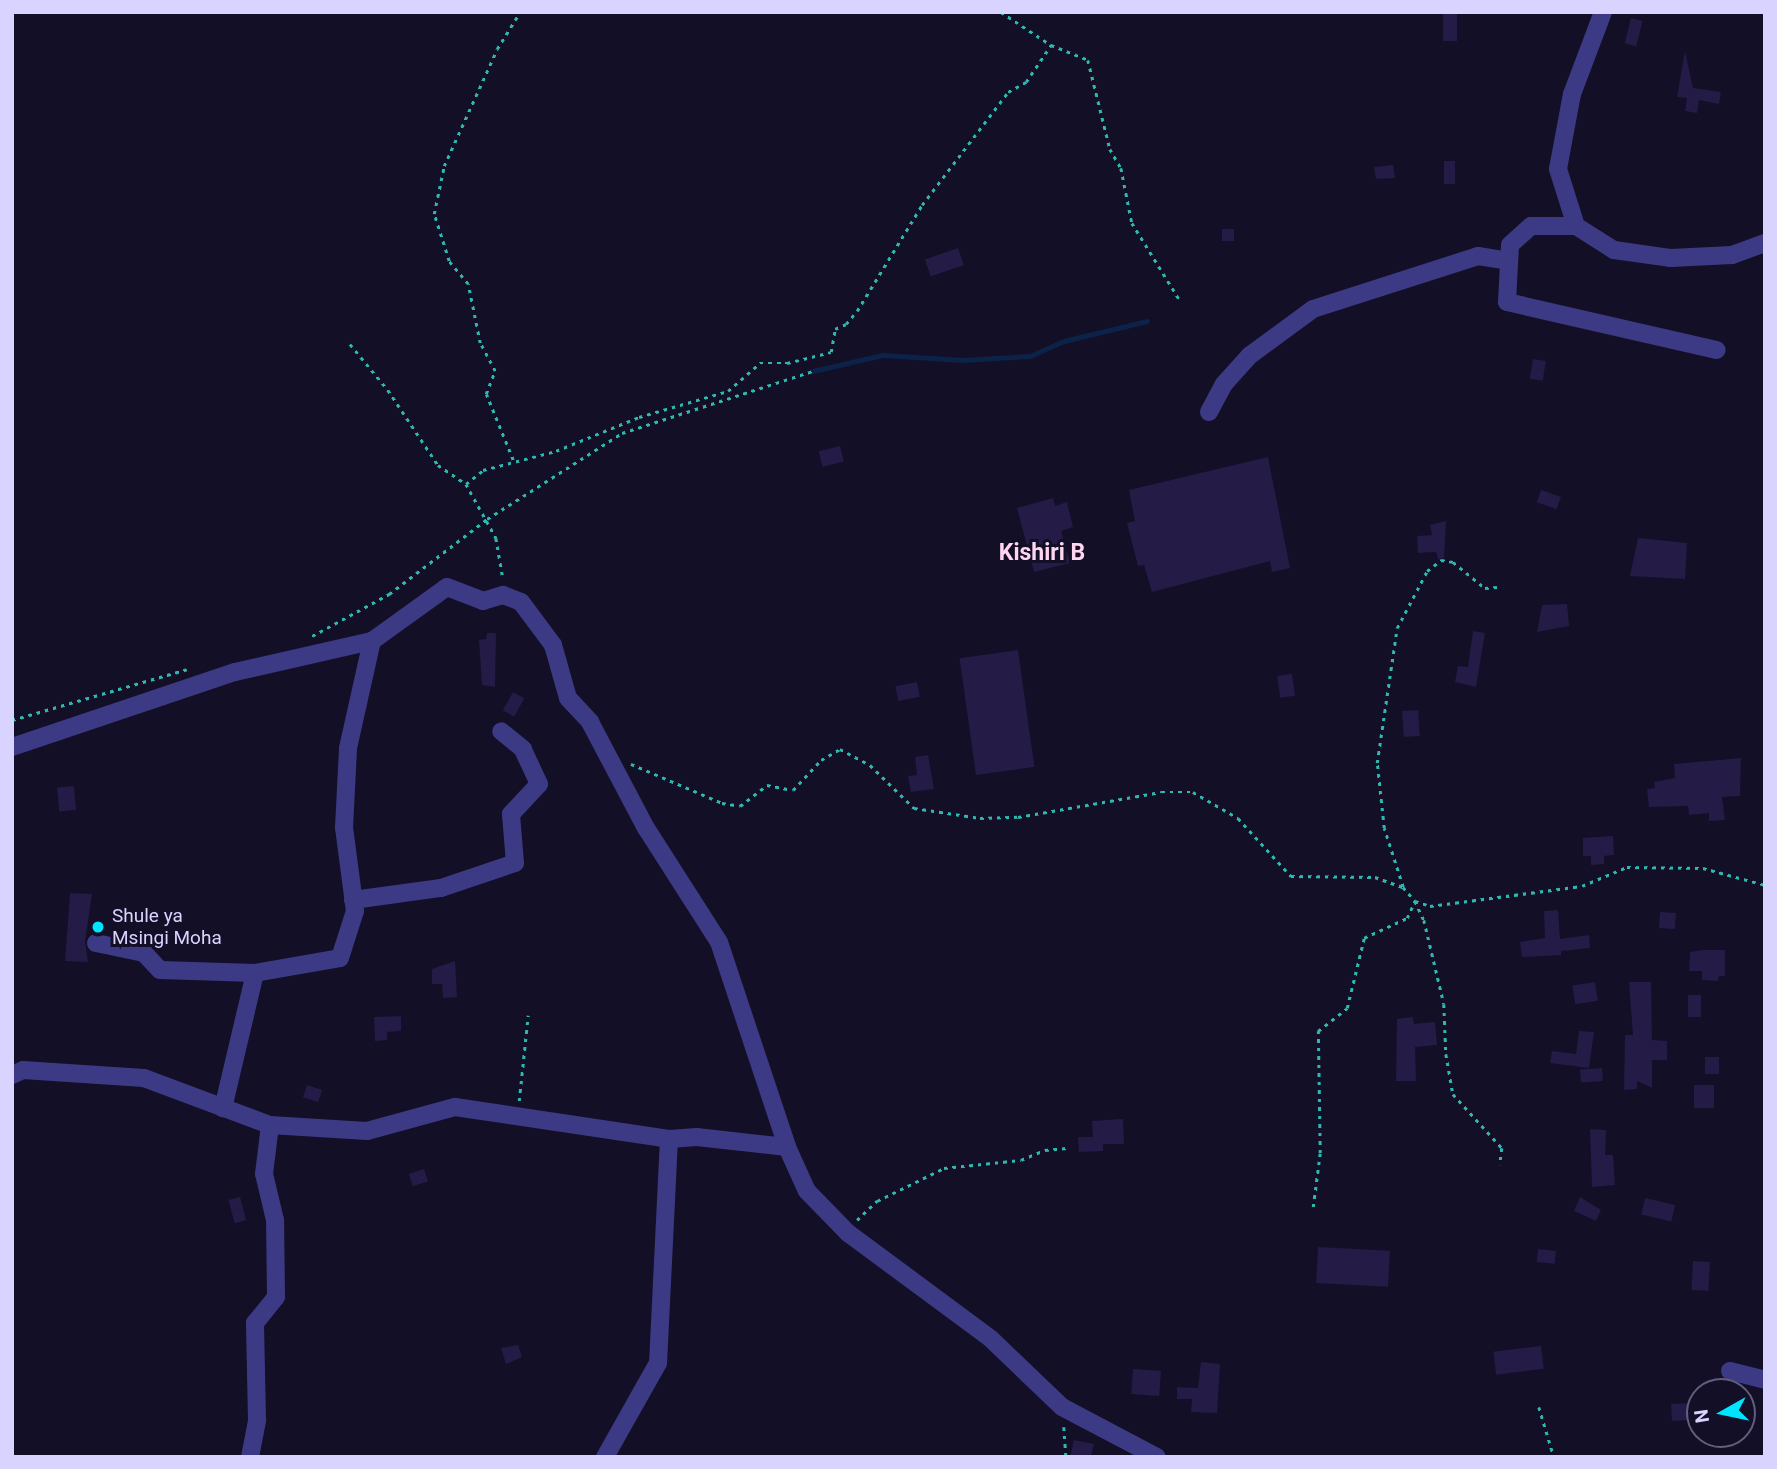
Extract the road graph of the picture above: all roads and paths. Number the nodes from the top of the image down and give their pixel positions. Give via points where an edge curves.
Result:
1 (520, 12) edge
2 (1001, 12) edge
3 (1603, 12) edge
4 (1051, 44) junction
5 (1576, 226) junction
6 (1765, 243) edge
7 (1509, 261) junction
8 (1181, 302) dead end
9 (350, 344) dead end
10 (1717, 350) dead end
11 (813, 371) dead end
12 (1209, 412) dead end
13 (513, 460) junction
14 (466, 484) junction
15 (487, 519) junction
16 (1497, 587) dead end
17 (503, 595) junction
18 (305, 639) dead end
19 (372, 641) junction
20 (189, 668) dead end
21 (12, 720) edge
22 (501, 731) dead end
23 (12, 747) edge
24 (610, 760) junction
25 (1765, 885) edge
26 (1403, 887) junction
27 (353, 900) junction
28 (1415, 901) junction
29 (96, 943) dead end
30 (255, 974) junction
31 (528, 1015) dead end
32 (12, 1075) edge
33 (223, 1108) junction
34 (517, 1115) junction
35 (270, 1125) junction
36 (669, 1139) junction
37 (787, 1147) junction
38 (1067, 1148) dead end
39 (1500, 1166) dead end
40 (1313, 1207) dead end
41 (848, 1233) junction
42 (1730, 1371) dead end
43 (1765, 1380) edge
44 (1062, 1407) junction
45 (1539, 1407) dead end
46 (250, 1457) edge
47 (606, 1457) edge
48 (1066, 1457) edge
49 (1157, 1457) edge
50 (1554, 1457) edge

1 - 13 path via 497,48 444,166 434,215 449,261 468,284 480,343 495,371 486,394
2 - 4 path
3 - 5 street via 1572,94 1558,169
4 - 8 path via 1081,55 1093,70 1132,223
4 - 13 path via 1027,82 1008,92 922,205 857,311 835,329 831,352 786,363 760,363 727,391 639,417 556,451
5 - 6 street via 1614,250 1671,257 1732,255
5 - 7 street via 1531,226 1510,245
7 - 10 street via 1507,302
7 - 12 street via 1478,256 1313,309 1249,356 1224,384
9 - 14 path via 388,390 438,465
11 - 15 path via 622,433
13 - 14 path via 483,470
14 - 15 path
15 - 17 path via 501,553
15 - 18 path via 388,594
16 - 26 path via 1485,588 1453,562 1441,560 1427,571 1397,628 1377,764 1384,828
17 - 19 street via 483,601 447,587
17 - 24 street via 521,602 540,622 553,645 568,698 590,722
19 - 23 street via 235,672
19 - 27 street via 348,748 344,828
20 - 21 path
22 - 27 street via 523,748 539,784 511,814 515,863 441,888
24 - 26 path via 646,767 722,803 740,806 767,785 793,790 821,760 840,750 870,765 914,808 980,818 1018,817 1161,792 1193,792 1238,818 1291,876 1375,877
24 - 37 street via 646,828 719,942
25 - 28 path via 1703,868 1627,867 1583,886 1447,906
26 - 28 path
27 - 30 street via 355,911 340,958
28 - 39 path via 1424,920 1444,1004 1453,1094 1502,1148
28 - 40 path via 1407,918 1364,938 1346,1008 1318,1031 1320,1153
29 - 30 street via 144,953 160,970
30 - 33 street
31 - 34 path
32 - 33 street via 23,1070 144,1078
33 - 35 street
34 - 35 street via 454,1107 367,1131
34 - 36 street
35 - 46 street via 264,1174 275,1220 276,1297 255,1323 257,1419
36 - 37 street via 697,1136
36 - 47 street via 658,1363
37 - 41 street via 807,1191
38 - 41 path via 1045,1150 1021,1160 944,1168 877,1201
41 - 44 street via 991,1339
42 - 43 street
44 - 48 path
44 - 49 street
45 - 50 path

